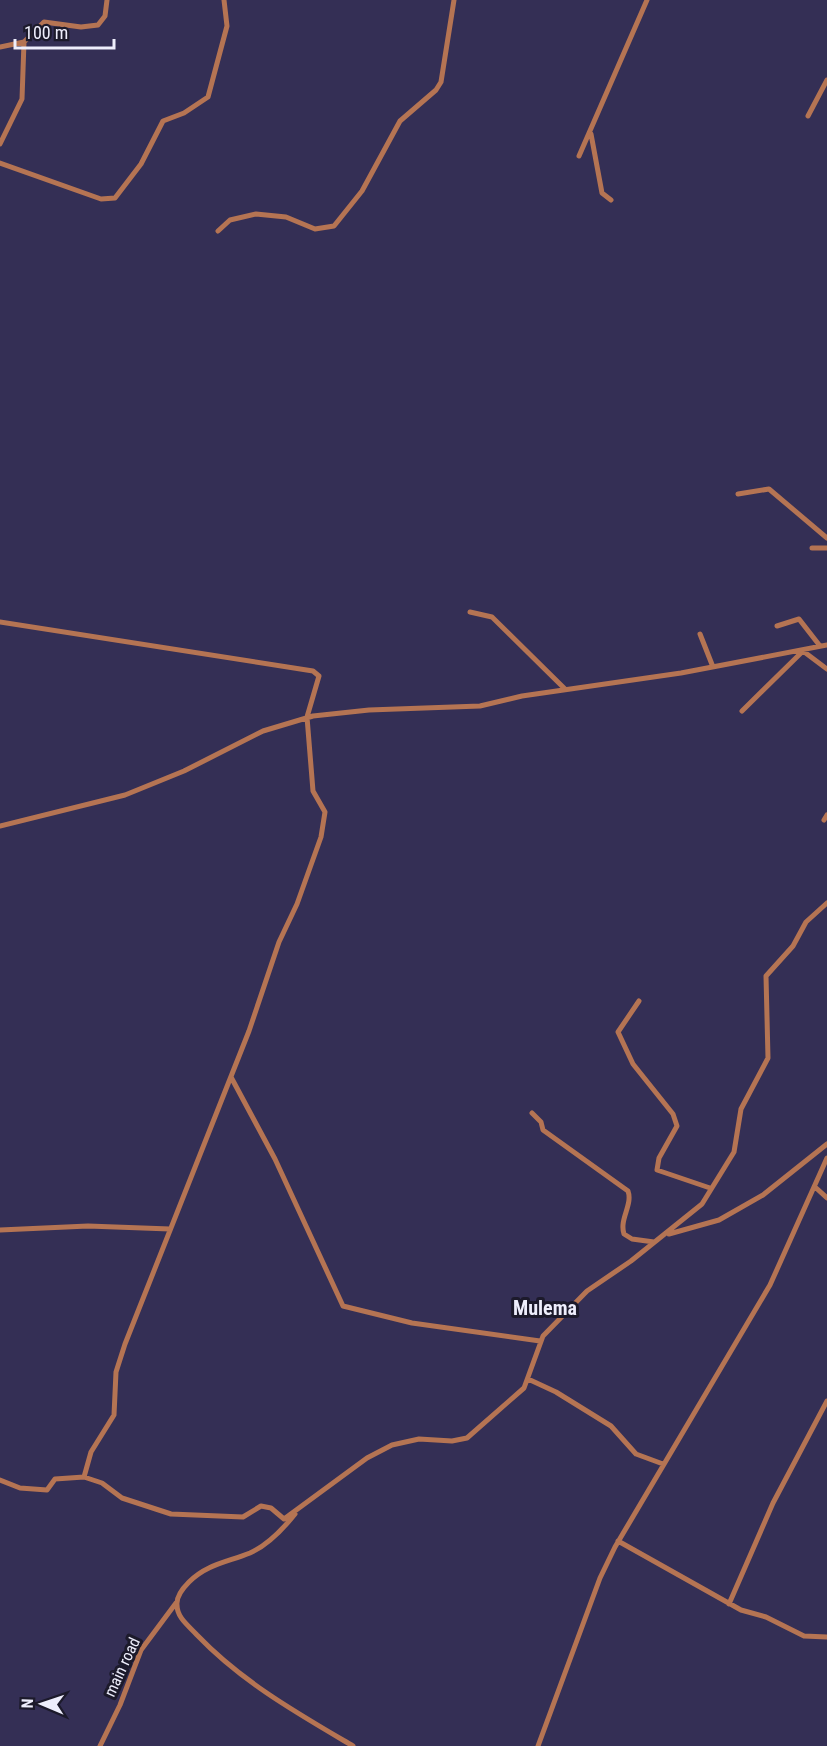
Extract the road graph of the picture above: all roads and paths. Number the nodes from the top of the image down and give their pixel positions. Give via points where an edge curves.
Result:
1 (107, 0) edge
2 (224, 0) edge
3 (454, 0) edge
4 (647, 0) edge
5 (24, 42) junction
6 (0, 47) edge
7 (827, 80) edge
8 (808, 116) dead end
9 (590, 132) junction
10 (0, 144) edge
11 (579, 156) dead end
12 (0, 163) edge
13 (611, 200) dead end
14 (218, 231) dead end
15 (738, 494) dead end
16 (827, 538) edge
17 (812, 548) dead end
18 (827, 548) edge
19 (470, 612) dead end
20 (0, 622) edge
21 (777, 626) dead end
22 (700, 634) dead end
23 (827, 645) edge
24 (820, 646) junction
25 (803, 651) junction
26 (712, 667) junction
27 (827, 669) edge
28 (565, 689) junction
29 (742, 711) dead end
30 (307, 717) junction
31 (0, 826) edge
32 (827, 903) edge
33 (639, 1001) dead end
34 (231, 1077) junction
35 (532, 1113) dead end
36 (827, 1144) edge
37 (827, 1158) edge
38 (815, 1187) junction
39 (710, 1188) junction
40 (827, 1198) edge
41 (170, 1229) junction
42 (0, 1230) edge
43 (663, 1235) junction
44 (654, 1242) junction
45 (540, 1341) junction
46 (528, 1379) junction
47 (827, 1401) edge
48 (663, 1464) junction
49 (84, 1477) junction
50 (0, 1480) edge
51 (300, 1507) junction
52 (618, 1541) junction
53 (176, 1603) junction
54 (729, 1604) junction
55 (827, 1637) edge
56 (100, 1746) edge
57 (353, 1746) edge
58 (538, 1746) edge

1 - 5 street via 105,16 98,25 44,22
2 - 12 street via 227,26 208,97 163,121 141,164 115,198 100,199
3 - 14 street via 441,82 400,121 362,191 334,226 315,229 286,217 256,214 230,220
4 - 9 street
5 - 6 street
5 - 10 street via 22,99
7 - 8 street
9 - 11 street
9 - 13 street via 602,193
15 - 16 street via 769,489
17 - 18 street
19 - 28 street via 492,617
20 - 30 street via 313,671 320,680
21 - 24 street via 799,619
22 - 26 street
23 - 24 street
24 - 25 street
25 - 26 street
25 - 27 street
25 - 29 street
26 - 28 street
28 - 30 street via 480,706 369,710
30 - 31 street via 263,731 184,771 125,795
30 - 34 street via 313,791 323,807 324,822
32 - 39 street via 806,922 793,946 766,976 768,1058 741,1109 734,1152
33 - 39 street via 618,1032 633,1064 673,1114 677,1126 659,1158 657,1170
34 - 41 street
34 - 45 street via 275,1159 343,1306 412,1323
35 - 44 street via 543,1130 628,1191 624,1234
36 - 43 street via 763,1195 719,1220
37 - 38 street
38 - 40 street
38 - 48 street via 770,1285
39 - 43 street via 702,1204
41 - 42 street via 88,1226
41 - 49 street via 117,1372 112,1420 98,1437
43 - 44 street
44 - 45 street via 587,1291
45 - 46 street
46 - 48 street via 611,1426 636,1454
46 - 51 street via 518,1393 467,1438 419,1439 392,1445 367,1458
47 - 54 street via 773,1503
48 - 52 street
49 - 50 street via 55,1479 47,1490 35,1491
49 - 51 street via 102,1483 122,1498 171,1514 243,1518 261,1506 284,1518
51 - 53 street, main road via 265,1544 216,1563 190,1581 178,1594
52 - 54 street
52 - 58 street via 600,1578
53 - 56 street, main road via 141,1650
53 - 57 street via 183,1621 219,1658 272,1698
54 - 55 street via 804,1636

